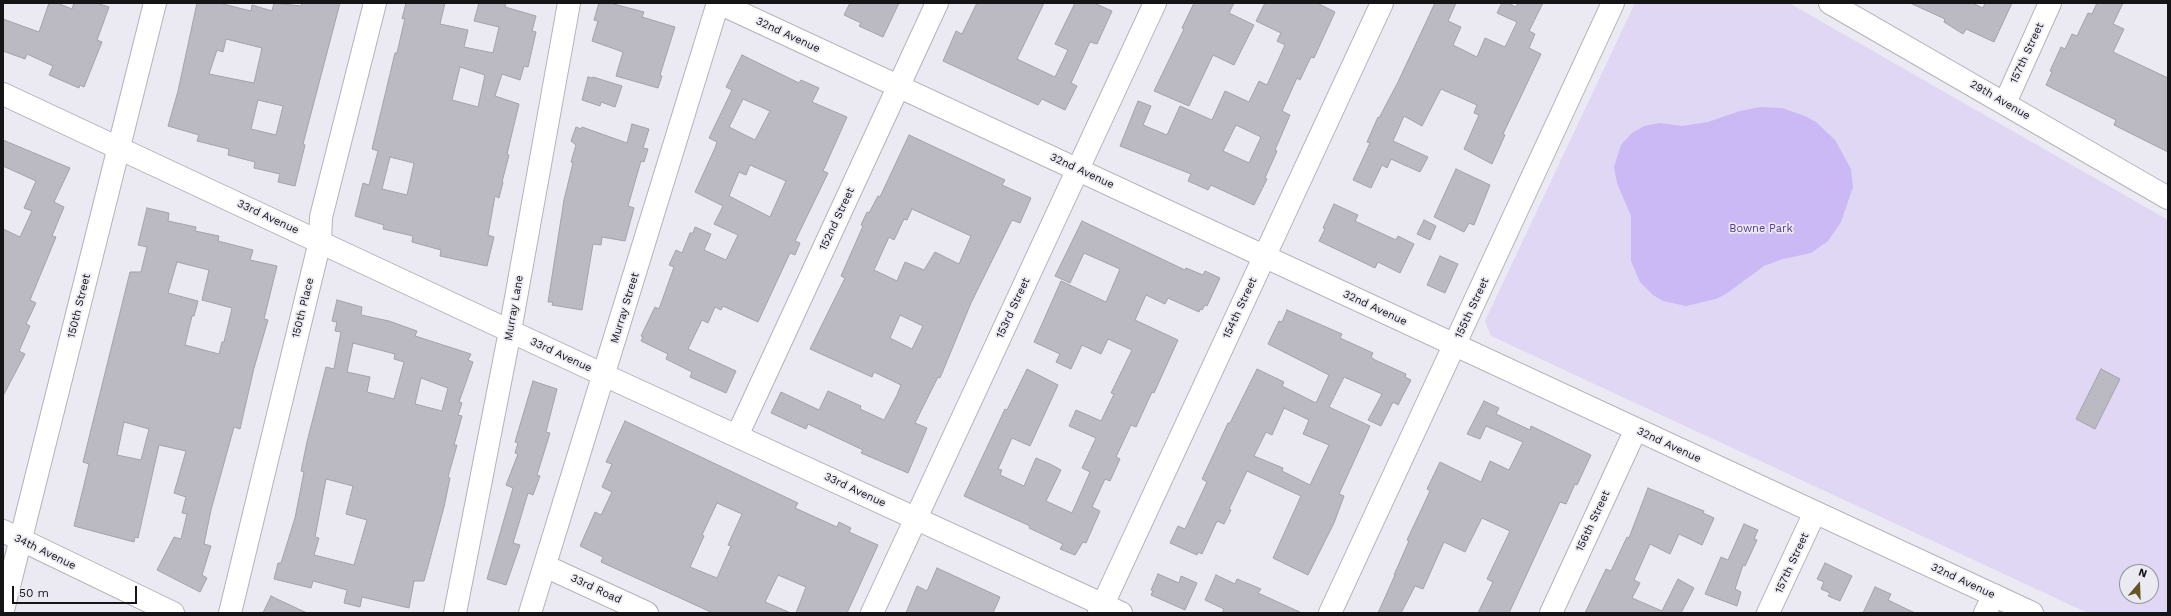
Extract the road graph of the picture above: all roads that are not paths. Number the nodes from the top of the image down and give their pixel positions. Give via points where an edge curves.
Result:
1 (155, 3) edge
2 (375, 3) edge
3 (569, 3) edge
4 (718, 3) edge
5 (937, 3) edge
6 (1155, 3) edge
7 (1382, 3) edge
8 (1613, 3) edge
9 (1831, 3) edge
10 (2050, 3) edge
11 (898, 86) junction
12 (3, 94) edge
13 (2005, 103) junction
14 (119, 147) junction
15 (1078, 170) junction
16 (2168, 198) edge
17 (320, 241) junction
18 (1264, 256) junction
19 (510, 331) junction
20 (1455, 345) junction
21 (604, 375) junction
22 (1636, 429) junction
23 (737, 436) junction
24 (1815, 512) junction
25 (916, 518) junction
26 (12, 536) edge
27 (545, 566) junction
28 (1990, 604) edge
29 (3, 610) edge
30 (1107, 610) edge
31 (173, 613) edge
32 (230, 613) edge
33 (455, 613) edge
34 (530, 613) edge
35 (647, 613) edge
36 (872, 613) edge
37 (1330, 613) edge
38 (1551, 613) edge
39 (1768, 613) edge
40 (2032, 613) edge

1 - 14 street, 150th Street
2 - 17 street, 150th Place via 321,218
3 - 19 street, Murray Lane
4 - 11 street, 32nd Avenue
4 - 21 street, Murray Street
5 - 11 street, 152nd Street
6 - 15 street, 153rd Street
7 - 18 street, 154th Street
8 - 20 street, 155th Street
9 - 13 street, 29th Avenue
10 - 13 street, 157th Street
11 - 15 street, 32nd Avenue
11 - 23 street, 152nd Street
12 - 14 street, 33rd Avenue
13 - 16 street, 29th Avenue
14 - 17 street, 33rd Avenue
14 - 26 street, 150th Street
15 - 18 street, 32nd Avenue
15 - 25 street, 153rd Street
17 - 19 street, 33rd Avenue
17 - 32 street, 150th Place
18 - 20 street, 32nd Avenue
18 - 30 street, 154th Street
19 - 21 street, 33rd Avenue
19 - 33 street, Murray Lane
20 - 22 street, 32nd Avenue
20 - 37 street, 155th Street
21 - 23 street, 33rd Avenue
21 - 27 street, Murray Street
22 - 24 street, 32nd Avenue
22 - 38 street, 156th Street
23 - 25 street, 33rd Avenue
24 - 28 street, 32nd Avenue
24 - 39 street, 157th Street
25 - 30 street, 33rd Avenue
25 - 36 street, 153rd Street
26 - 29 street, 150th Street
26 - 31 street, 34th Avenue
27 - 34 street, Murray Street
27 - 35 street, 33rd Road
28 - 40 street, 32nd Avenue

